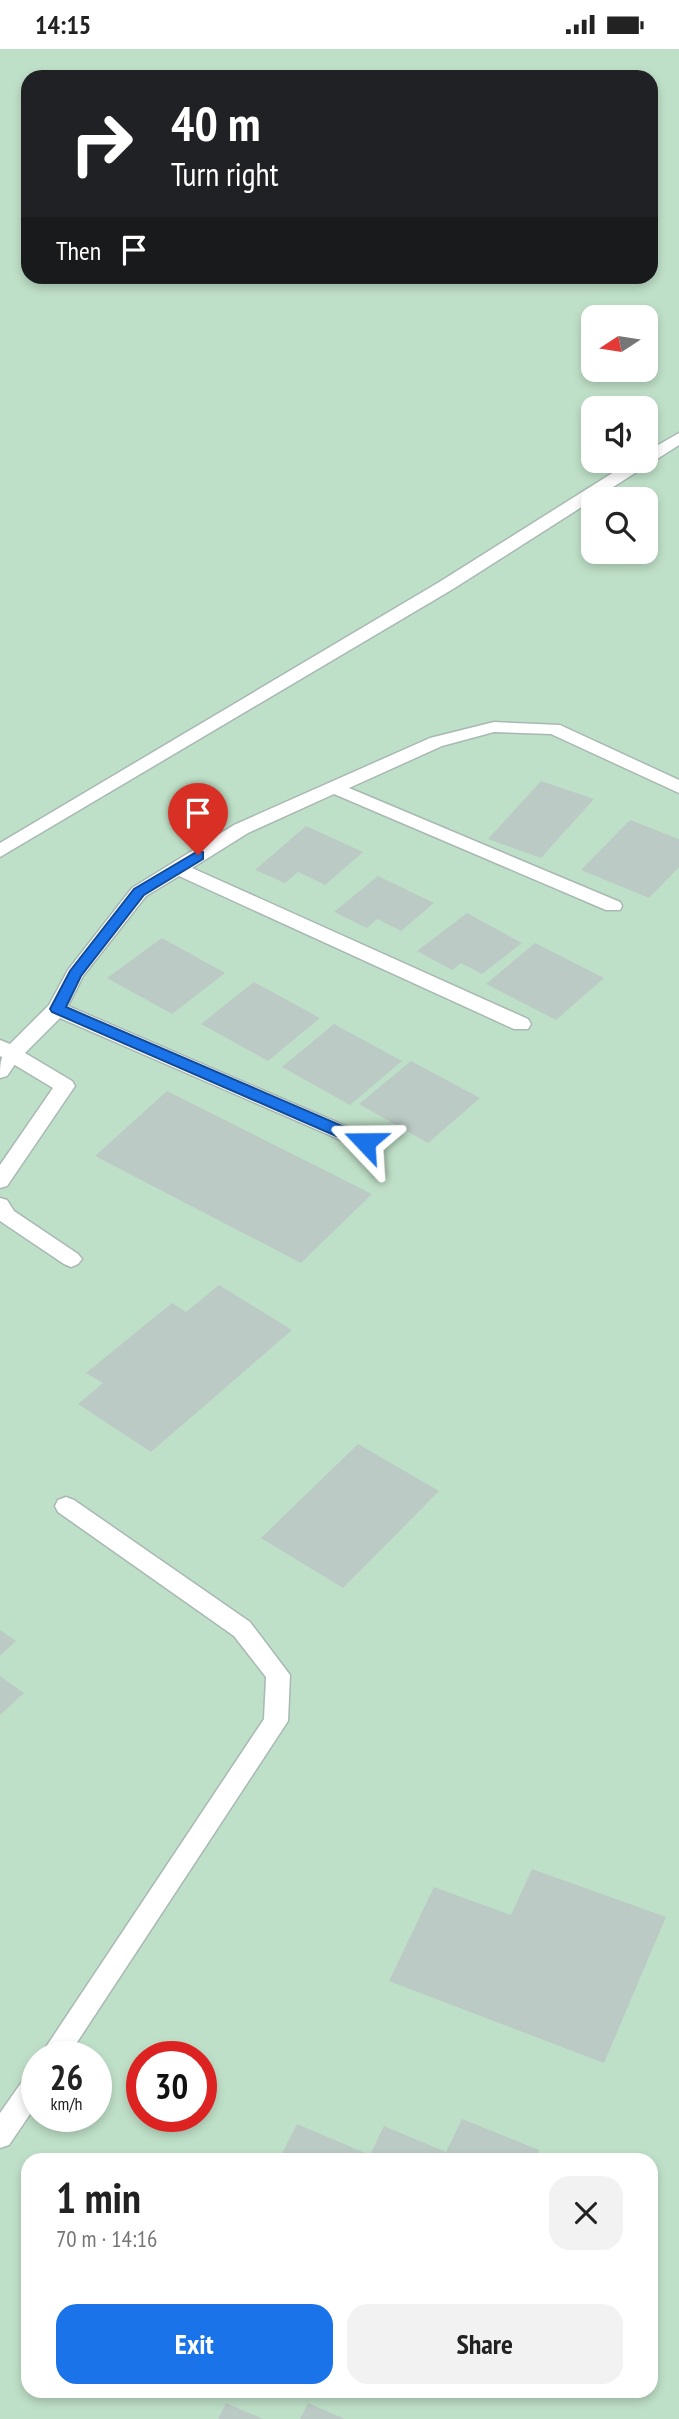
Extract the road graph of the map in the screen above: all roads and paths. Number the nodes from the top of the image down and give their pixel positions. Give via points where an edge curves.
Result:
1 (679, 438) edge
2 (658, 452) edge
3 (624, 473) edge
4 (679, 787) edge
5 (334, 788) junction
6 (0, 851) edge
7 (177, 868) junction
8 (613, 906) dead end
9 (57, 1009) junction
10 (521, 1024) dead end
11 (4, 1057) edge
12 (365, 1142) dead end
13 (0, 1181) edge
14 (0, 1205) edge
15 (71, 1259) dead end
16 (66, 1506) dead end
17 (63, 2041) edge
18 (21, 2105) edge
19 (0, 2136) edge

1 - 2 street
3 - 6 street via 447,585
4 - 5 street via 554,729 494,727 436,742
5 - 7 street via 241,829
5 - 8 street
7 - 9 street via 139,892 75,974
7 - 10 street
9 - 11 street
9 - 12 street
11 - 13 street via 65,1086
14 - 15 street via 7,1216
16 - 17 street via 242,1629 278,1675 276,1721
18 - 19 street

